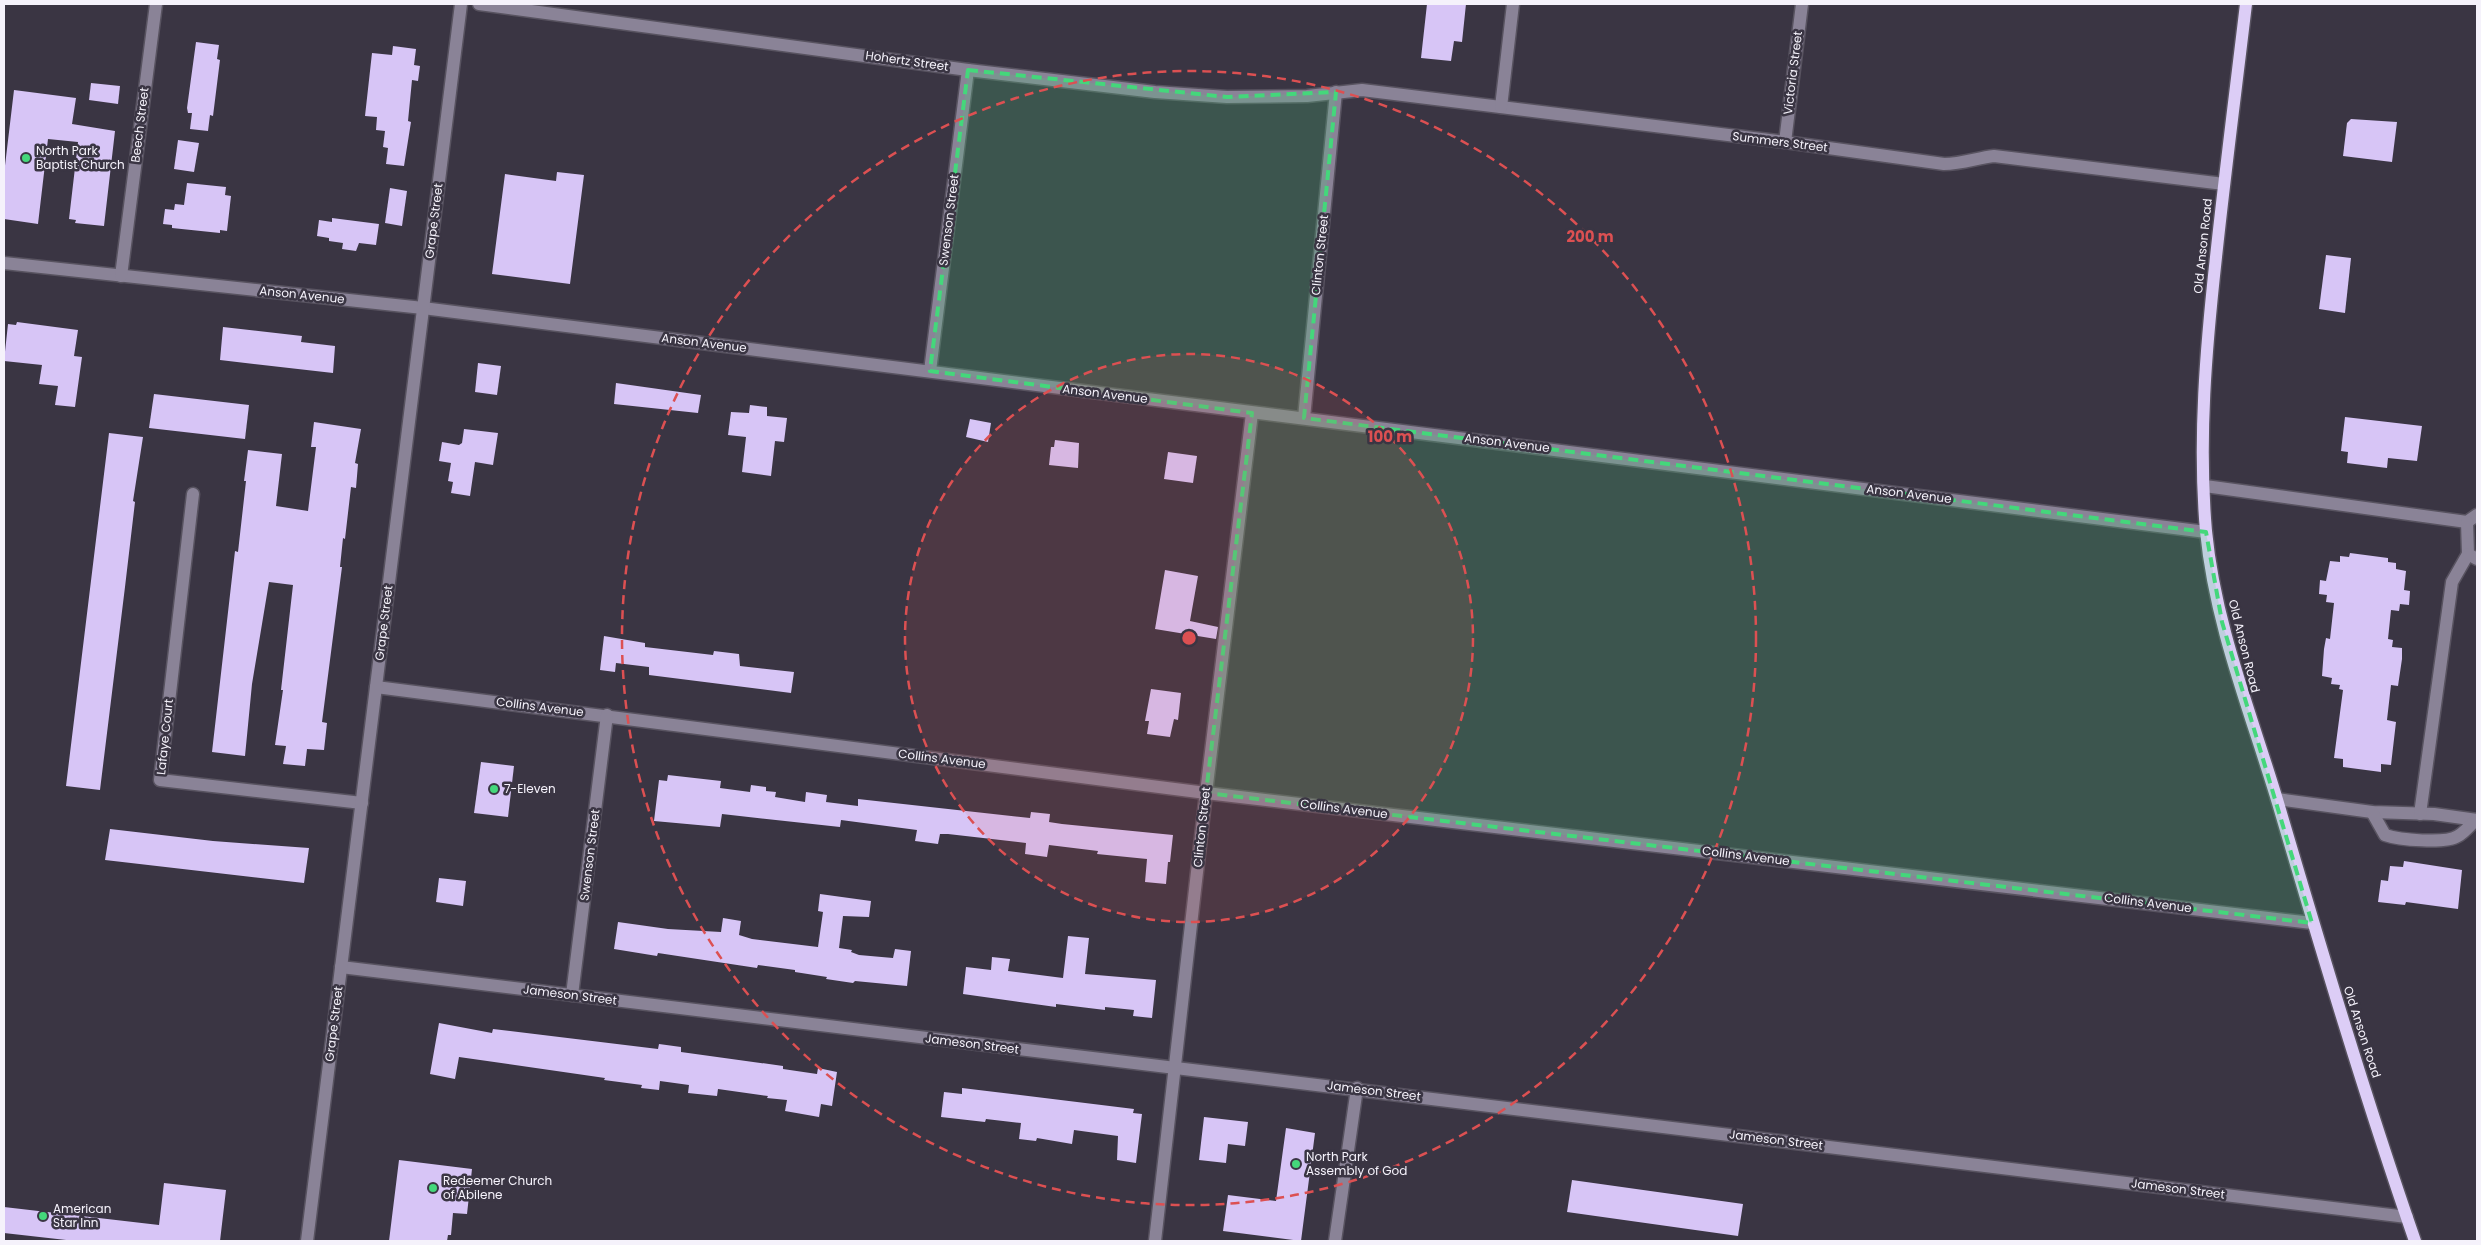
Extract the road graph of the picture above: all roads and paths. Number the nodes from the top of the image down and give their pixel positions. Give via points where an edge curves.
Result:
1 (156, 4) edge
2 (461, 4) edge
3 (479, 4) edge
4 (1513, 4) edge
5 (1802, 4) edge
6 (2246, 4) edge
7 (968, 70) junction
8 (1336, 92) junction
9 (1501, 108) junction
10 (1785, 142) junction
11 (2224, 184) junction
12 (4, 263) edge
13 (121, 276) junction
14 (423, 308) junction
15 (930, 371) junction
16 (1252, 413) junction
17 (1304, 418) junction
18 (2205, 486) junction
19 (193, 494) dead end
20 (2472, 518) edge
21 (2206, 532) junction
22 (2473, 557) edge
23 (376, 687) junction
24 (607, 716) junction
25 (1206, 793) junction
26 (2277, 799) junction
27 (362, 803) junction
28 (2372, 812) junction
29 (2420, 814) junction
30 (2476, 820) edge
31 (2312, 922) junction
32 (341, 967) junction
33 (572, 995) junction
34 (1175, 1069) junction
35 (1357, 1088) junction
36 (2407, 1216) junction
37 (307, 1241) edge
38 (1155, 1241) edge
39 (1336, 1241) edge
40 (2415, 1241) edge

1 - 13 street, Beech Street
2 - 14 street, Grape Street
3 - 7 street, Hohertz Street
4 - 9 street
5 - 10 street, Victoria Street
6 - 11 main road, Old Anson Road
7 - 8 street, Hohertz Street via 1227,97 1307,96
7 - 15 street, Swenson Street
8 - 9 street, Summers Street via 1362,90
8 - 17 street, Clinton Street
9 - 10 street, Summers Street
10 - 11 street, Summers Street via 1944,164 1962,164 1994,156
11 - 18 main road, Old Anson Road via 2207,338 2203,424
12 - 13 street, Anson Avenue
13 - 14 street, Anson Avenue
14 - 15 street, Anson Avenue
14 - 23 street, Grape Street
15 - 16 street, Anson Avenue
16 - 17 street, Anson Avenue
16 - 25 street, Clinton Street
17 - 21 street, Anson Avenue
18 - 20 street
18 - 21 main road, Old Anson Road
19 - 27 street, Lafaye Court via 160,780
20 - 22 street
21 - 26 main road, Old Anson Road via 2222,622
22 - 29 street via 2452,582
23 - 24 street, Collins Avenue
23 - 27 street, Grape Street
24 - 25 street, Collins Avenue
24 - 33 street, Swenson Street
25 - 31 street, Collins Avenue
25 - 34 street, Clinton Street
26 - 28 street
26 - 31 main road, Old Anson Road
27 - 32 street, Grape Street
28 - 29 street
28 - 30 street via 2385,835 2395,838 2448,840 2458,836
29 - 30 street
31 - 36 main road, Old Anson Road
32 - 33 street, Jameson Street
32 - 37 street, Grape Street
33 - 34 street, Jameson Street
34 - 35 street, Jameson Street
34 - 38 street, Clinton Street
35 - 36 street, Jameson Street
35 - 39 street
36 - 40 main road, Old Anson Road

